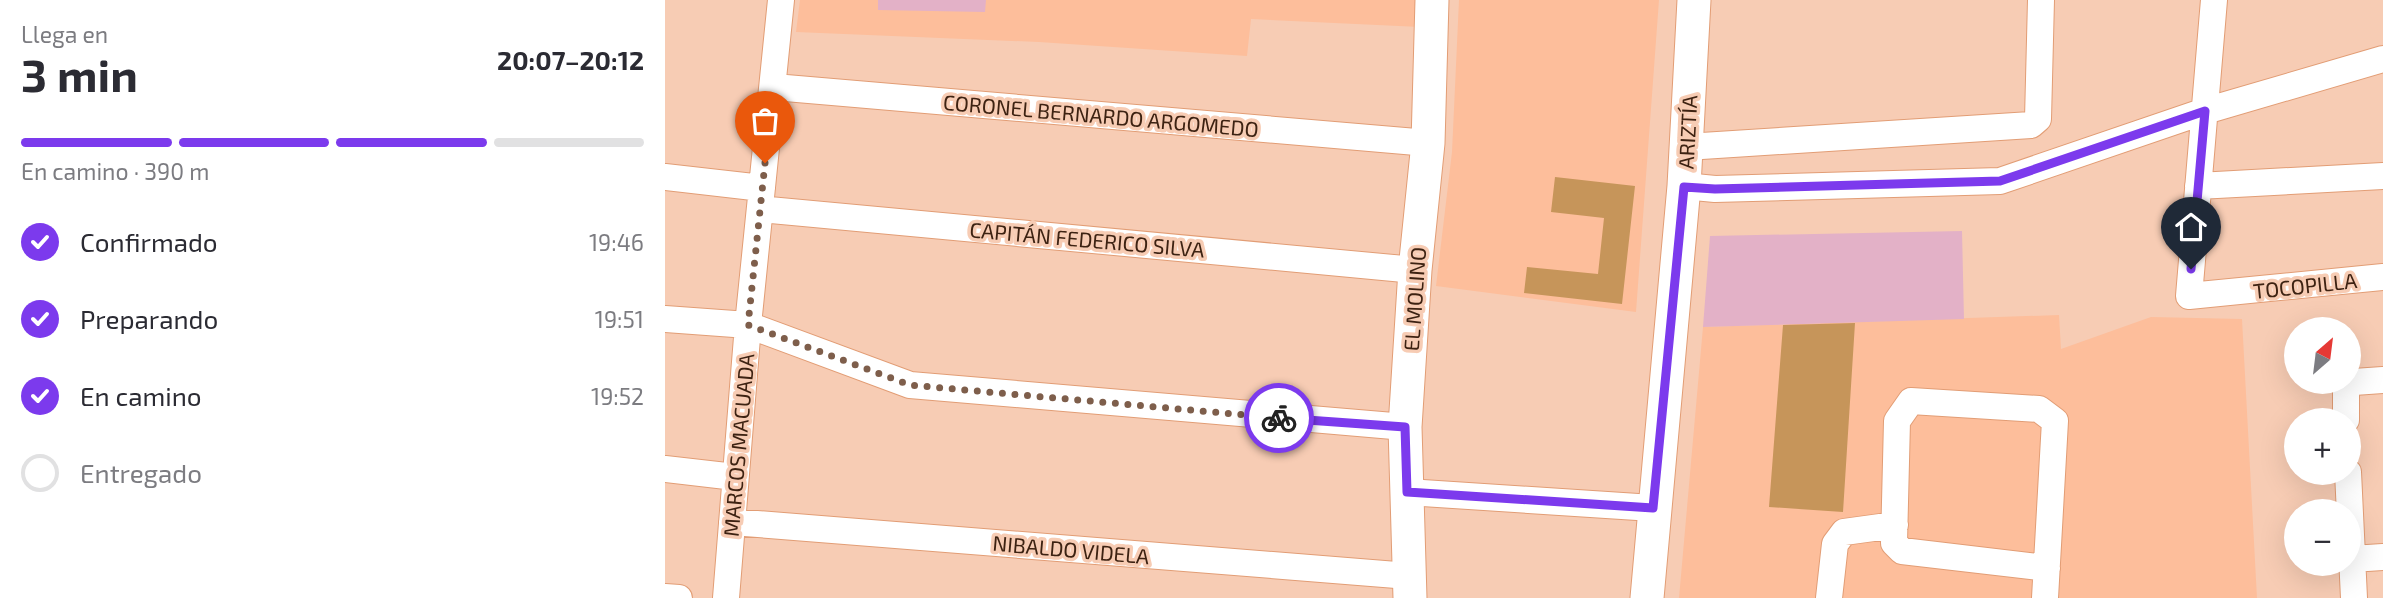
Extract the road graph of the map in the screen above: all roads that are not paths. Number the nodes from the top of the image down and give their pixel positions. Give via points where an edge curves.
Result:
1 (781, 0) edge
2 (1432, 0) edge
3 (1694, 0) edge
4 (2041, 0) edge
5 (2214, 0) edge
6 (2383, 59) edge
7 (774, 87) junction
8 (2205, 111) junction
9 (1428, 143) junction
10 (1686, 147) junction
11 (2383, 176) edge
12 (665, 177) edge
13 (2198, 186) junction
14 (1684, 187) junction
15 (761, 199) junction
16 (1415, 270) junction
17 (2383, 277) edge
18 (665, 319) edge
19 (748, 325) junction
20 (2383, 380) edge
21 (2346, 408) edge
22 (1405, 427) junction
23 (665, 469) edge
24 (736, 477) junction
25 (1407, 492) junction
26 (1653, 508) junction
27 (732, 522) junction
28 (1895, 525) junction
29 (2383, 557) edge
30 (2361, 558) edge
31 (2047, 568) junction
32 (2353, 576) edge
33 (1410, 587) edge
34 (665, 597) edge
35 (678, 598) edge
36 (726, 598) edge
37 (1647, 598) edge
38 (1829, 598) edge
39 (2045, 598) edge
40 (2354, 598) edge

1 - 7 street, MARCOS MACUADA
2 - 9 main road, EL MOLINO
3 - 10 main road, ARIZTÍA
4 - 10 street via 2038,119 2031,125
5 - 8 street, TOCOPILLA
6 - 8 street
7 - 9 street, CORONEL BERNARDO ARGOMEDO
7 - 15 street, MARCOS MACUADA
8 - 13 street, TOCOPILLA
8 - 14 street via 2000,181
9 - 16 main road, EL MOLINO
10 - 14 main road, ARIZTÍA
11 - 13 street
12 - 15 street, CAPITÁN FEDERICO SILVA
13 - 17 street, TOCOPILLA via 2189,296
14 - 26 main road, ARIZTÍA
15 - 16 street, CAPITÁN FEDERICO SILVA
15 - 19 street, MARCOS MACUADA
16 - 22 main road, EL MOLINO
18 - 19 street
19 - 22 street via 910,385
19 - 24 street, MARCOS MACUADA
20 - 21 street via 2346,386
22 - 25 main road, EL MOLINO
23 - 24 street
24 - 27 street, MARCOS MACUADA
25 - 26 street
25 - 33 main road, EL MOLINO
26 - 37 main road, ARIZTÍA
27 - 33 street, NIBALDO VIDELA
27 - 36 street, MARCOS MACUADA
28 - 31 street via 1894,543 1902,551
28 - 31 street via 1897,421 1911,401 2039,409 2055,421
28 - 38 street via 1844,532 1835,544
29 - 30 street
31 - 39 street
32 - 40 street
34 - 35 street

